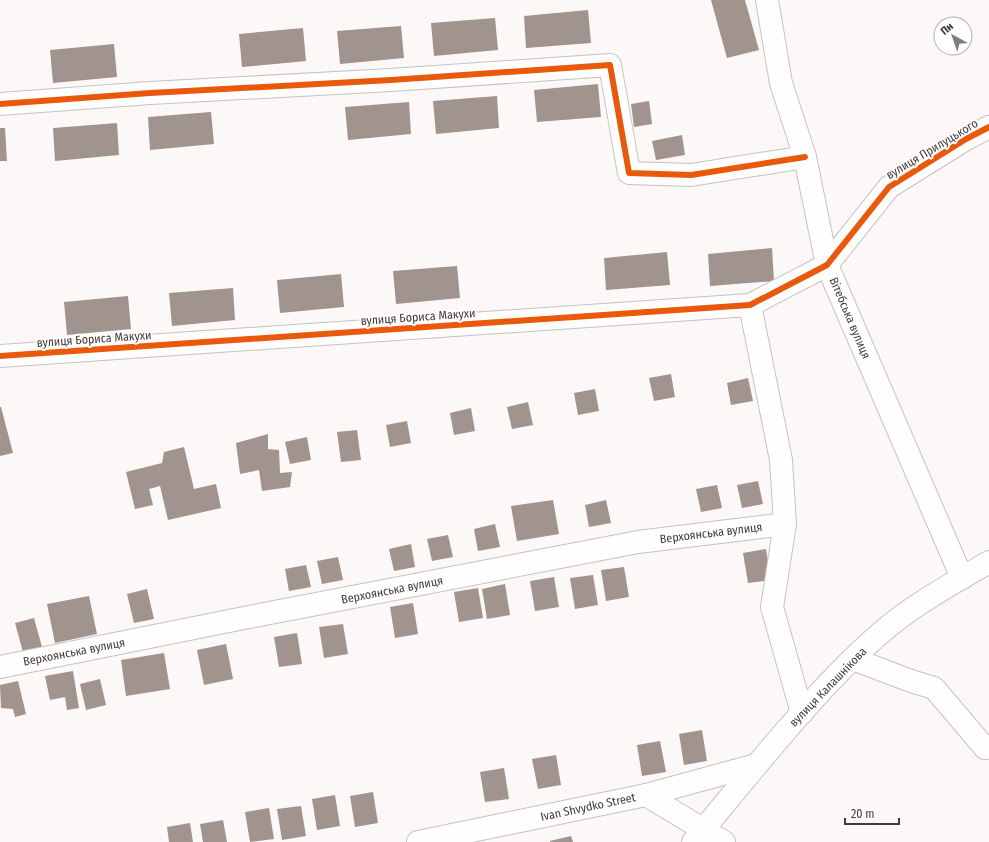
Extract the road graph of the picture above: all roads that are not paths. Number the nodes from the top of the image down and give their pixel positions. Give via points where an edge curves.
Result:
1 (767, 0) edge
2 (0, 104) edge
3 (989, 127) edge
4 (805, 157) junction
5 (827, 265) junction
6 (750, 305) junction
7 (0, 356) edge
8 (785, 524) junction
9 (989, 562) edge
10 (962, 578) junction
11 (853, 659) junction
12 (0, 667) edge
13 (802, 713) junction
14 (988, 749) edge
15 (756, 765) junction
16 (646, 795) junction
17 (698, 836) edge
18 (418, 842) edge
19 (724, 842) edge

1 - 4 street, Вітебська вулиця via 781,83
2 - 4 street via 610,65 629,173 691,175
3 - 5 street, вулиця Прилуцького via 888,187
4 - 5 street, Вітебська вулиця
5 - 6 street, вулиця Бориса Макухи
5 - 10 street, Вітебська вулиця
6 - 7 street, вулиця Бориса Макухи
6 - 8 street via 781,460
8 - 12 street, Верхоянська вулиця via 638,542
8 - 13 street via 772,607
9 - 10 street, вулиця Калашнікова
10 - 11 street, вулиця Калашнікова via 902,617
11 - 13 street, вулиця Калашнікова
11 - 14 street via 934,688
13 - 15 street, вулиця Калашнікова
15 - 16 street, Ivan Shvydko Street
15 - 17 street, вулиця Калашнікова
16 - 17 street
16 - 18 street, Ivan Shvydko Street
17 - 19 street

